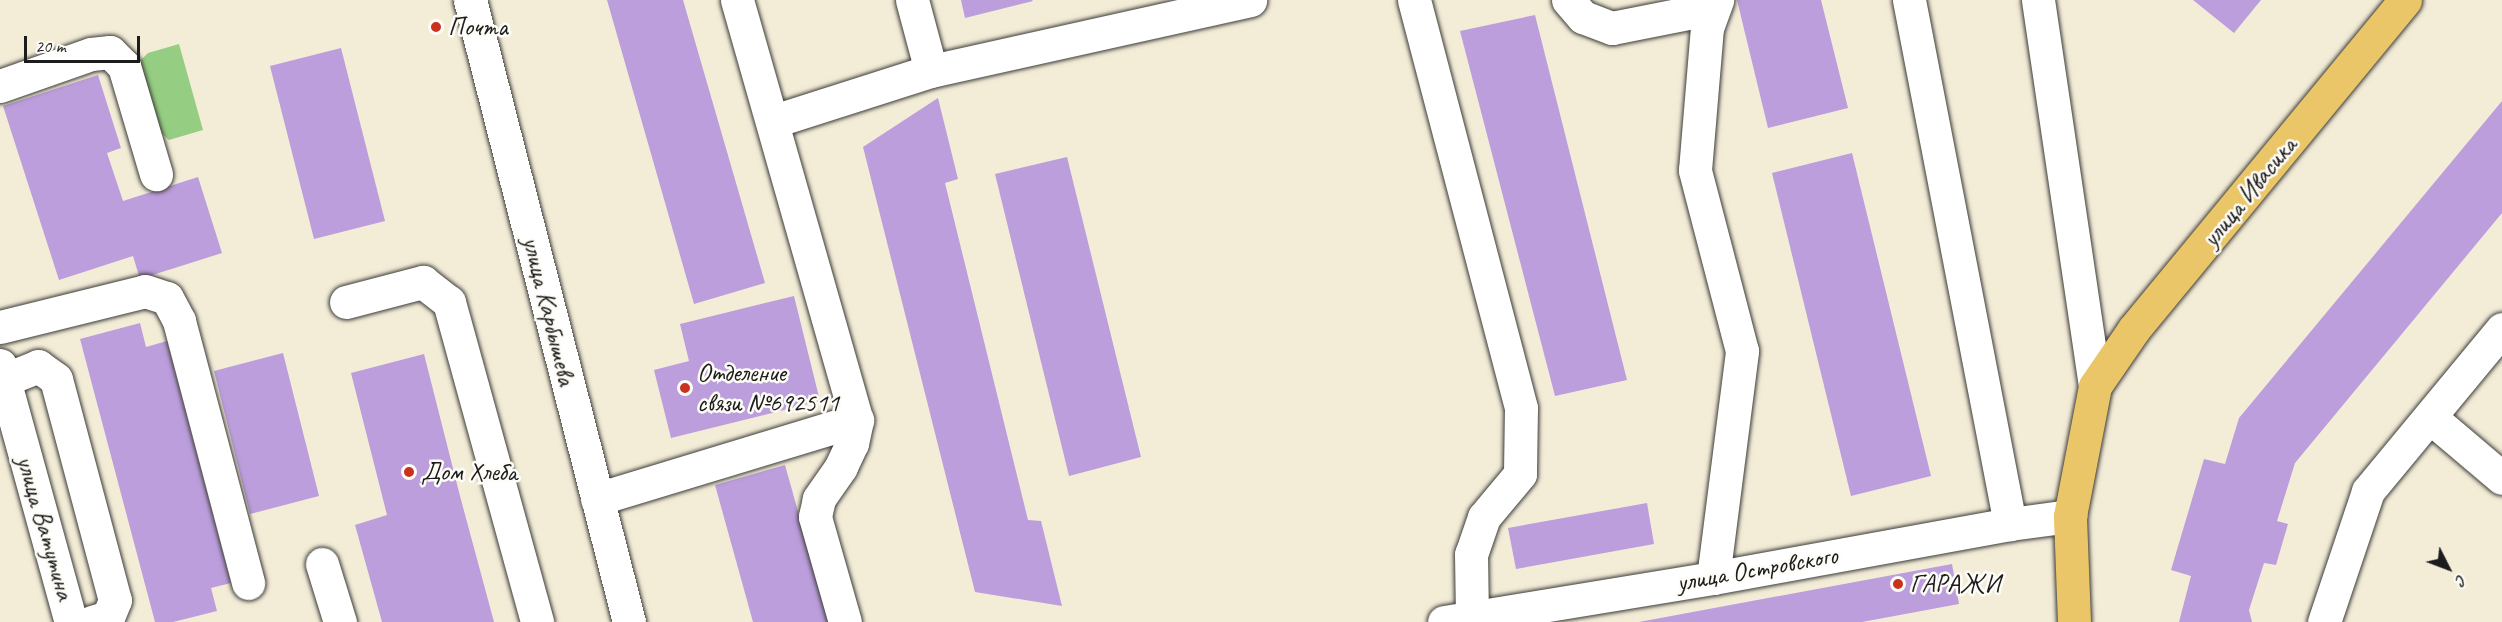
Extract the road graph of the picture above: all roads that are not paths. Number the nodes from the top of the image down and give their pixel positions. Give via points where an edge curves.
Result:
1 (470, 0) edge
2 (737, 0) edge
3 (912, 0) edge
4 (1250, 0) edge
5 (1414, 0) edge
6 (1568, 0) edge
7 (1909, 0) edge
8 (2038, 0) edge
9 (2405, 0) edge
10 (1715, 4) edge
11 (1154, 11) edge
12 (931, 71) junction
13 (0, 86) edge
14 (774, 121) junction
15 (156, 174) dead end
16 (346, 302) dead end
17 (0, 327) edge
18 (2502, 329) edge
19 (2, 373) edge
20 (2095, 386) junction
21 (2430, 417) junction
22 (857, 420) junction
23 (2502, 478) edge
24 (597, 499) junction
25 (2070, 516) junction
26 (2010, 524) junction
27 (322, 564) dead end
28 (1713, 578) junction
29 (248, 583) dead end
30 (1458, 619) edge
31 (71, 622) edge
32 (92, 622) edge
33 (340, 622) edge
34 (537, 622) edge
35 (629, 622) edge
36 (845, 622) edge
37 (2074, 622) edge
38 (2324, 622) edge

1 - 24 street, улица Карбышева
2 - 14 street
3 - 12 street
4 - 11 street
5 - 30 street via 1521,408 1520,474 1484,517 1471,554
6 - 10 street via 1583,17 1612,28
7 - 26 street
8 - 20 street
9 - 20 main road, улица Ивасика via 2134,330
10 - 28 street via 1707,28 1695,170 1742,351
11 - 12 street
12 - 14 street
13 - 15 street via 91,54 111,52 124,66
14 - 22 street
16 - 34 street via 423,282 449,302
17 - 29 street via 146,291 167,298 179,321
18 - 21 street
19 - 31 street, улица Ватутина
19 - 32 street via 38,366 56,379 115,600 108,617
20 - 25 main road
21 - 23 street
21 - 38 street via 2368,490
22 - 24 street
22 - 36 street via 852,443 819,499 815,517
24 - 35 street, улица Карбышева
25 - 26 street, улица Островского
25 - 37 main road
26 - 28 street, улица Островского
27 - 33 street
28 - 30 street, улица Островского

